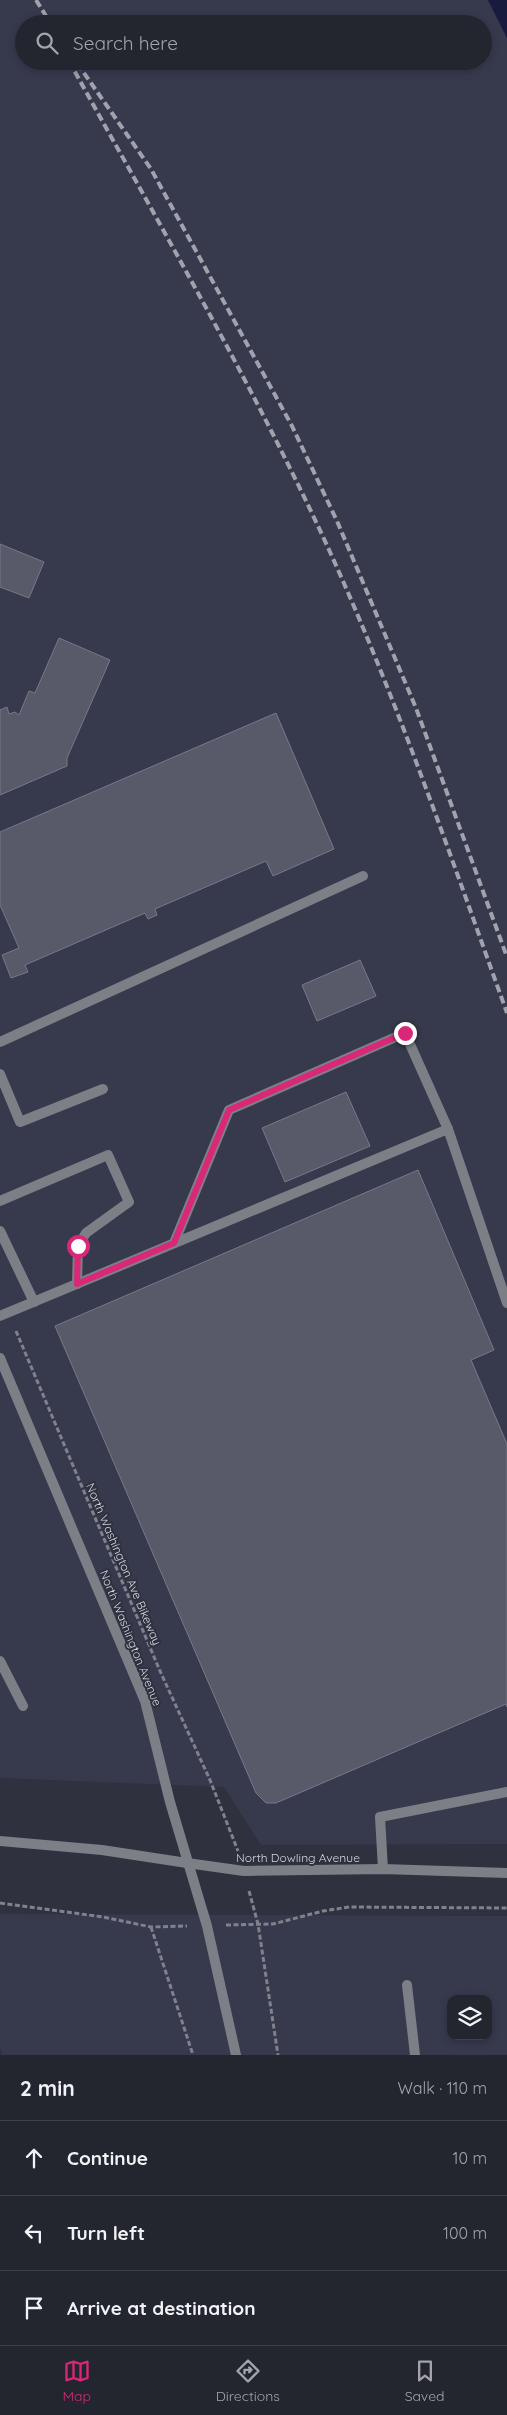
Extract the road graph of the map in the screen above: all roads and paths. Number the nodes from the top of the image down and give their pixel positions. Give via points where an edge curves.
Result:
1 (363, 876) dead end
2 (0, 1042) edge
3 (0, 1074) edge
4 (103, 1089) dead end
5 (448, 1129) junction
6 (0, 1201) edge
7 (0, 1231) edge
8 (174, 1243) junction
9 (77, 1284) junction
10 (34, 1302) junction
11 (507, 1303) edge
12 (4, 1314) edge
13 (0, 1358) edge
14 (0, 1661) edge
15 (23, 1706) dead end
16 (507, 1792) edge
17 (234, 1839) dead end
18 (0, 1841) edge
19 (187, 1863) junction
20 (384, 1869) junction
21 (507, 1873) edge
22 (0, 1903) edge
23 (507, 1908) edge
24 (407, 1985) dead end
25 (193, 2055) edge
26 (236, 2055) edge
27 (278, 2055) edge
28 (415, 2055) edge

1 - 2 street
3 - 4 street via 20,1122
5 - 8 street
5 - 8 street via 405,1033 229,1110
5 - 11 street
6 - 9 street via 108,1155 128,1202 86,1233 78,1246
7 - 10 street
8 - 9 street
9 - 10 street
10 - 12 street
12 - 17 path, North Washington Ave Bikeway
13 - 19 street, North Washington Avenue via 145,1701
14 - 15 street
16 - 20 street via 380,1817
18 - 19 street, North Dowling Avenue via 102,1850
19 - 20 street, North Dowling Avenue via 244,1871
19 - 26 street, North Washington Avenue via 207,1926
20 - 21 street, North Dowling Avenue
22 - 25 path via 151,1927
23 - 27 path via 349,1907 272,1924 258,1924
24 - 28 street

